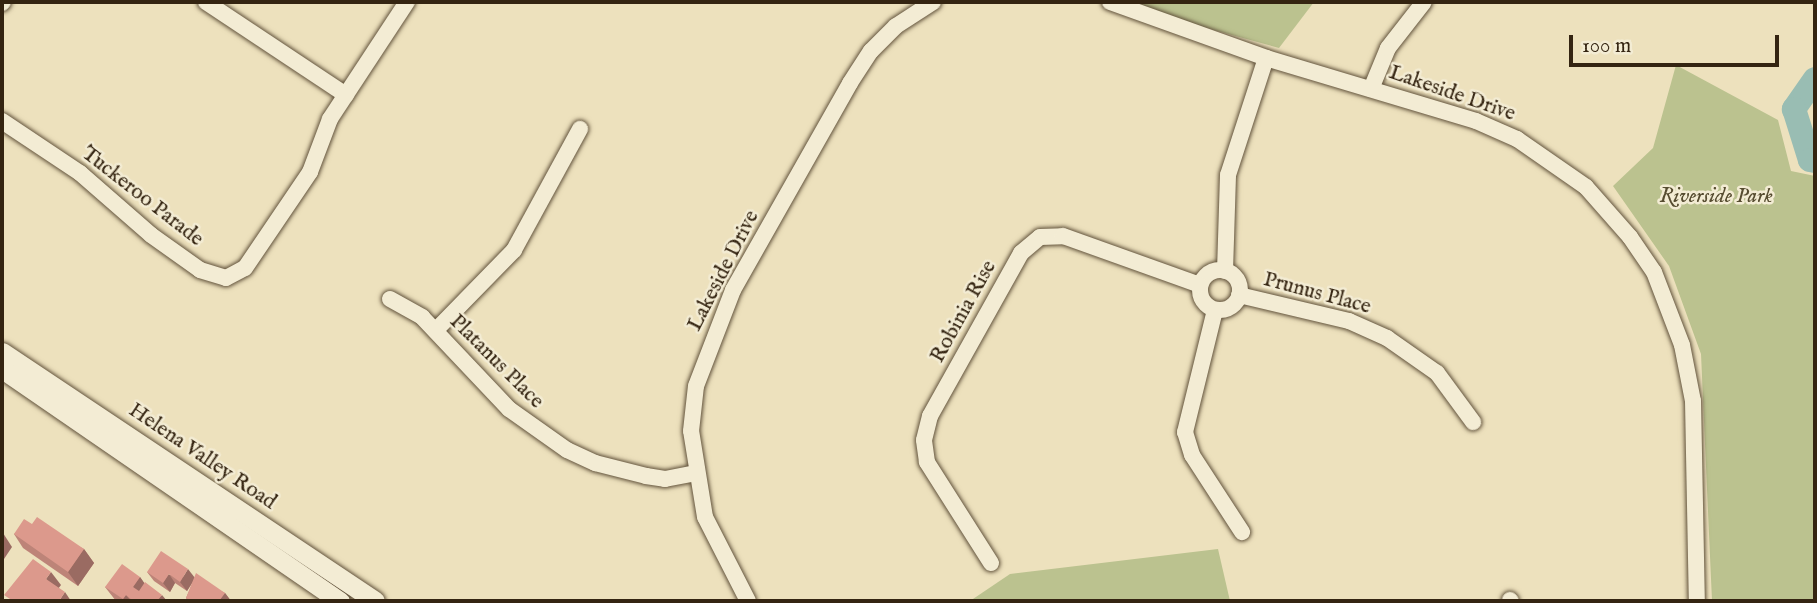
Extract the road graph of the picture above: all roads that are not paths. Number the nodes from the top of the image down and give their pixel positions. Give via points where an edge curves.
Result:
1 (206, 2) edge
2 (407, 2) edge
3 (933, 2) edge
4 (1110, 2) edge
5 (1424, 2) edge
6 (915, 5) edge
7 (1266, 58) junction
8 (1371, 89) junction
9 (346, 94) junction
10 (2, 121) edge
11 (580, 130) dead end
12 (1225, 271) junction
13 (1200, 285) junction
14 (1239, 295) junction
15 (390, 299) dead end
16 (1214, 310) junction
17 (436, 330) junction
18 (2, 352) edge
19 (2, 369) edge
20 (1472, 422) dead end
21 (695, 473) junction
22 (1242, 532) dead end
23 (991, 563) dead end
24 (341, 601) edge
25 (375, 601) edge
26 (748, 601) edge
27 (1697, 601) edge

1 - 9 street
2 - 9 street, Tuckeroo Parade
3 - 6 street, Lakeside Drive
4 - 7 street, Lakeside Drive
5 - 8 street via 1388,48
6 - 21 street, Lakeside Drive via 871,51 850,83 733,290 696,386 691,431
7 - 8 street, Lakeside Drive
7 - 12 street via 1228,175
8 - 27 street, Lakeside Drive via 1476,121 1554,162 1613,215 1654,272 1682,345 1693,401
9 - 10 street, Tuckeroo Parade via 330,119 310,172 245,268 226,278 213,276 181,256 80,173
11 - 17 street via 514,250
12 - 13 street via 1209,273
12 - 14 street via 1237,280
13 - 16 street via 1202,301
13 - 23 street, Robinia Rise via 1063,236 1040,237 1021,253 930,416 924,440 927,462
14 - 16 street via 1230,308
14 - 20 street, Prunus Place via 1349,321 1387,338 1437,373
15 - 17 street, Platanus Place
16 - 22 street via 1185,432 1192,455
17 - 21 street, Platanus Place via 509,409 566,450 646,476 665,479
18 - 25 street, Helena Valley Road
19 - 24 street, Helena Valley Road
21 - 26 street, Lakeside Drive via 714,540

